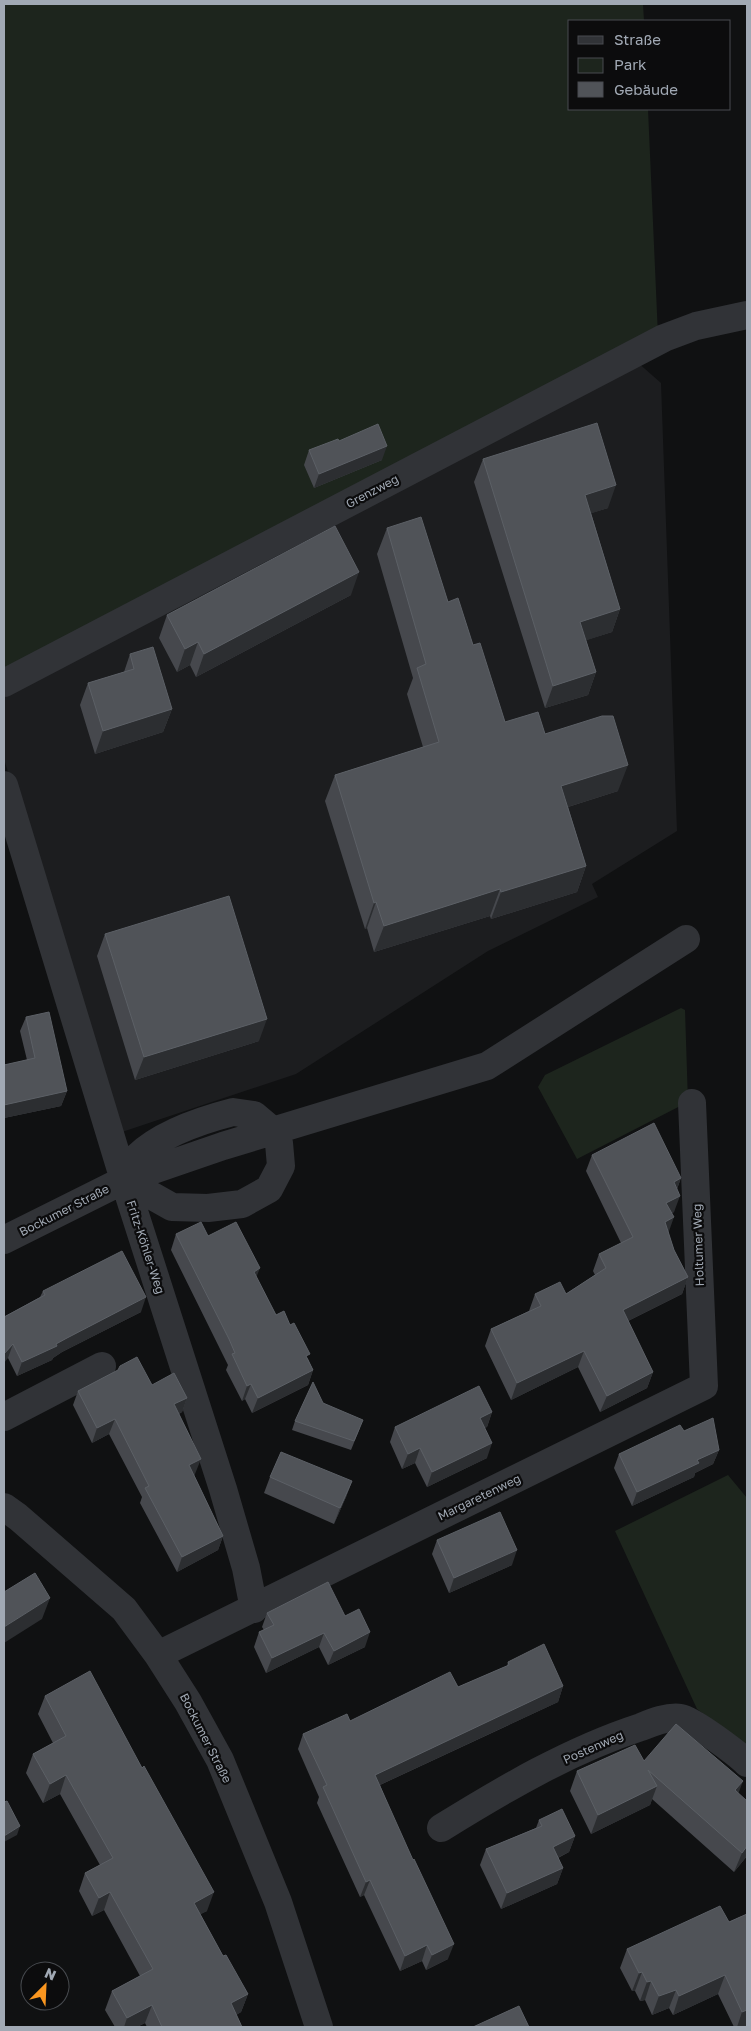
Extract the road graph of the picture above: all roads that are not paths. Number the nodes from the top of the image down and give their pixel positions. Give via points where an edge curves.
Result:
1 (747, 315) edge
2 (4, 683) edge
3 (4, 785) edge
4 (686, 940) dead end
5 (692, 1103) dead end
6 (274, 1131) junction
7 (128, 1191) junction
8 (4, 1240) edge
9 (102, 1366) dead end
10 (704, 1386) joint
11 (4, 1417) edge
12 (4, 1507) edge
13 (254, 1609) junction
14 (158, 1655) junction
15 (747, 1763) edge
16 (440, 1828) dead end
17 (319, 2027) edge

1 - 2 street, Grenzweg via 696,326 664,338
3 - 7 street, Fritz-Köhler-Weg
4 - 6 street via 487,1066
5 - 10 street, Holtumer Weg
6 - 7 street via 254,1115 233,1112 210,1118 158,1141 136,1157
6 - 7 street via 279,1143 281,1166 269,1189 242,1204 208,1208 172,1207
7 - 8 street, Bockumer Straße
7 - 13 street, Fritz-Köhler-Weg via 246,1568
9 - 11 street
10 - 13 street, Margaretenweg
12 - 14 street, Bockumer Straße via 124,1609
13 - 14 street
14 - 17 street, Bockumer Straße via 220,1760 278,1902
15 - 16 street, Postenweg via 714,1737 682,1718 663,1719 614,1736 512,1784

